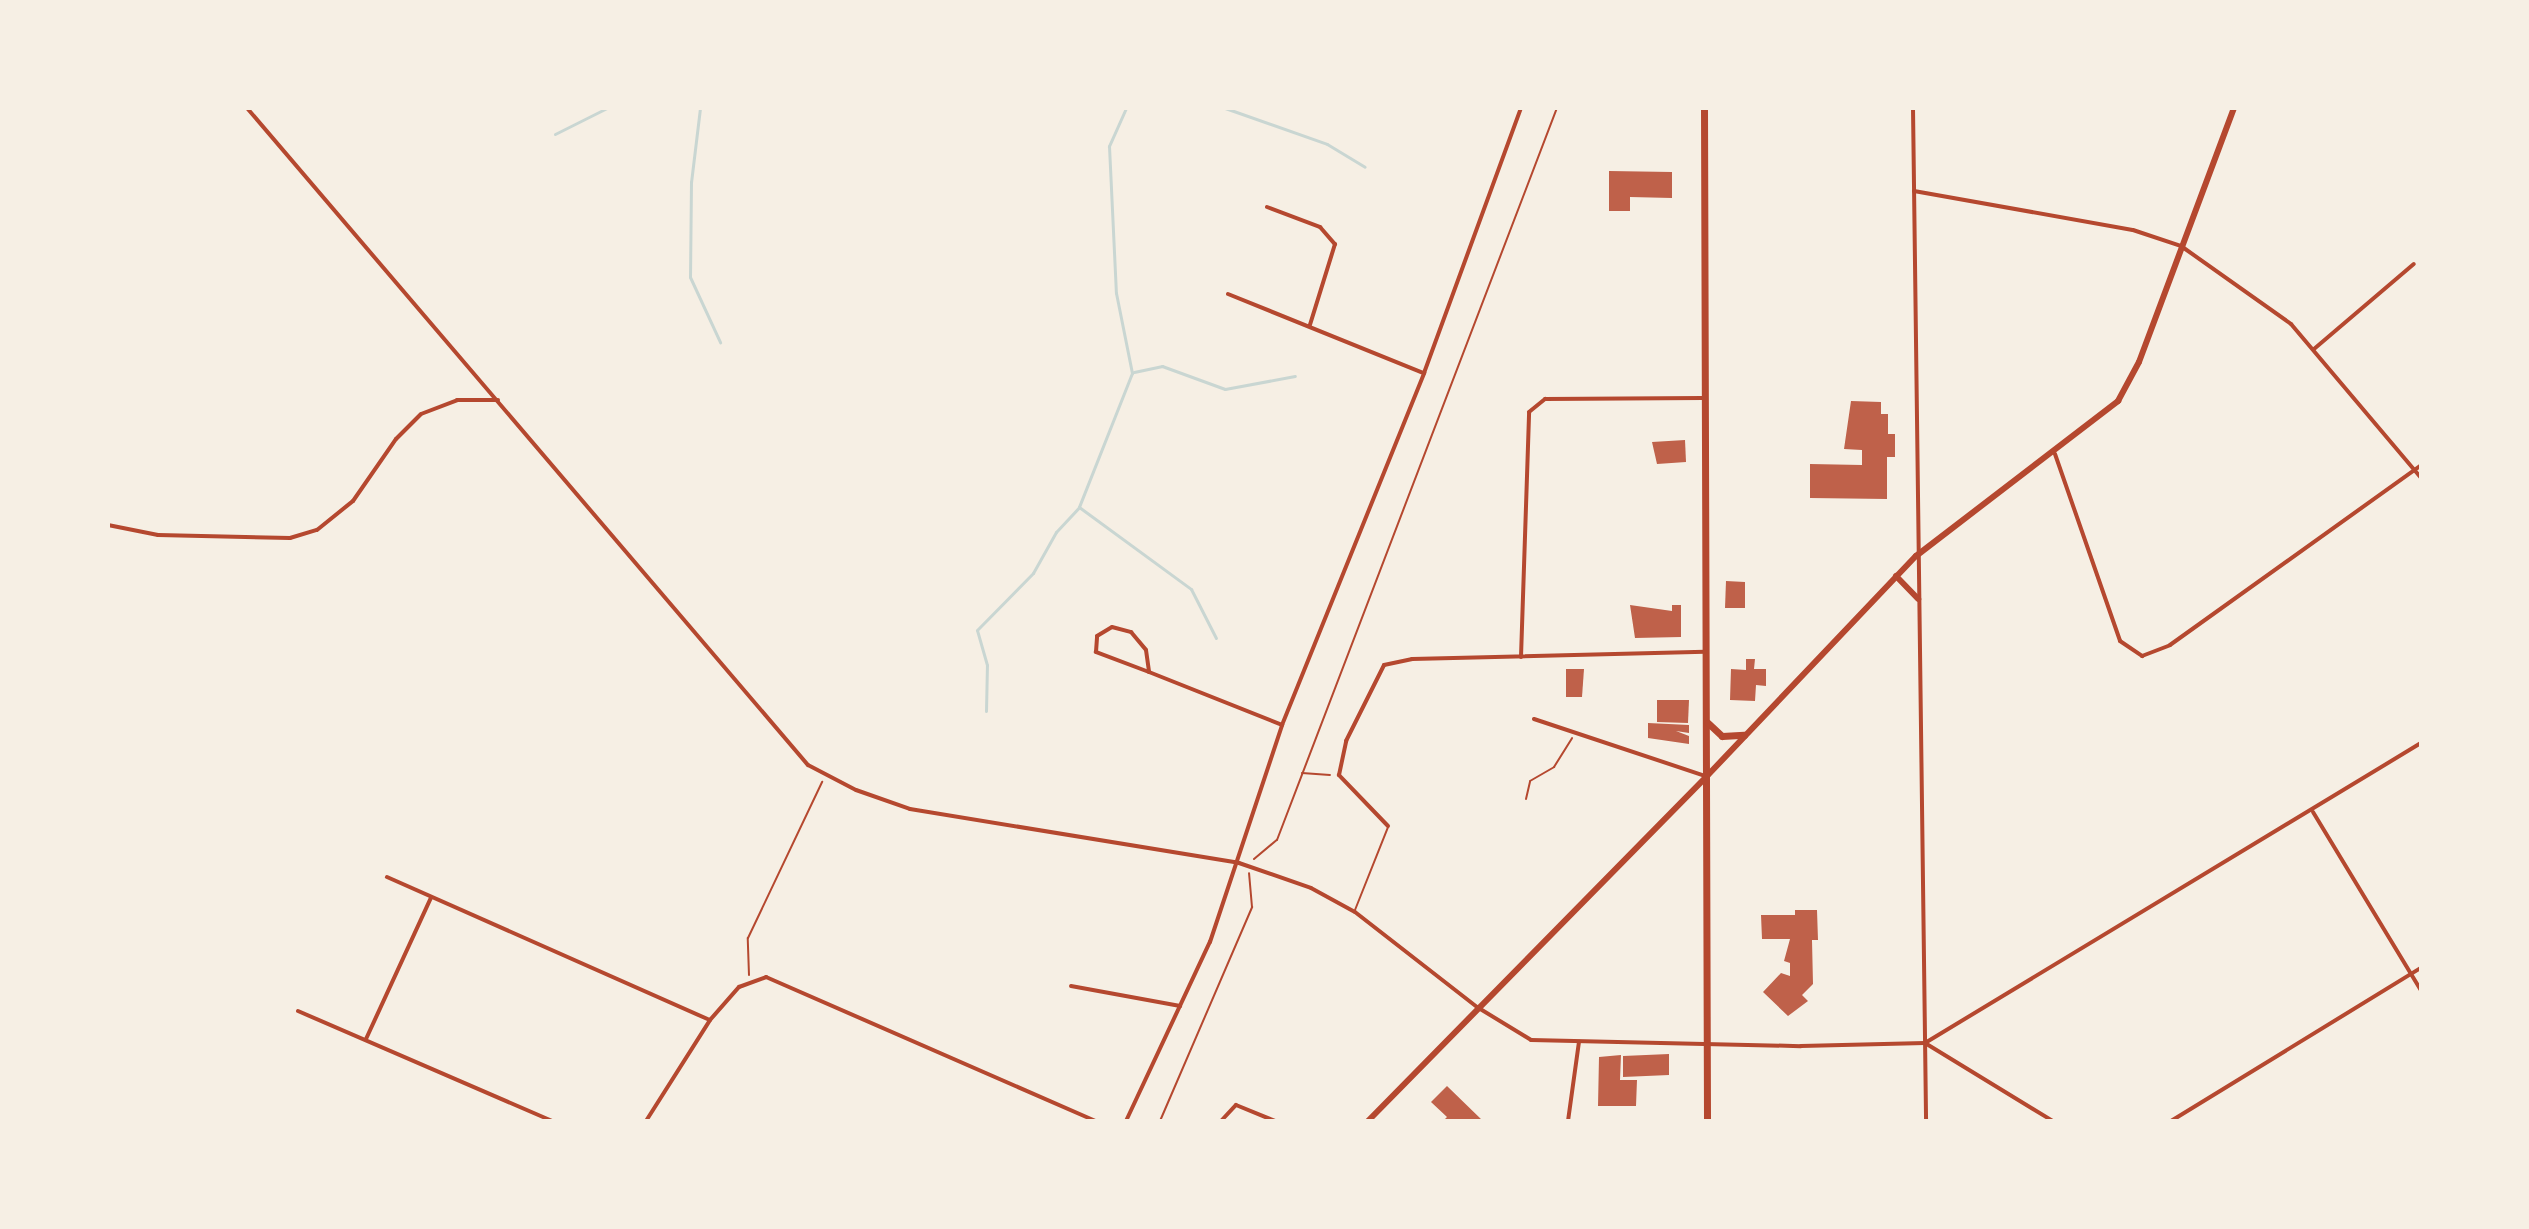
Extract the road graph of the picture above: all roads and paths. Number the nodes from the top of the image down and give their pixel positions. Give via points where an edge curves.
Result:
1 (247, 108) edge
2 (1521, 108) edge
3 (1557, 108) edge
4 (1704, 108) edge
5 (1913, 108) edge
6 (2234, 108) edge
7 (1914, 191) junction
8 (1267, 207) dead end
9 (2181, 246) junction
10 (2414, 264) dead end
11 (1228, 294) dead end
12 (1310, 325) junction
13 (2314, 349) junction
14 (1424, 373) junction
15 (1703, 398) junction
16 (498, 400) junction
17 (2055, 454) junction
18 (2421, 465) edge
19 (2414, 470) junction
20 (2421, 478) edge
21 (108, 525) edge
22 (1916, 556) junction
23 (1896, 576) junction
24 (1918, 599) junction
25 (1707, 652) junction
26 (1521, 657) junction
27 (1149, 672) junction
28 (1534, 719) dead end
29 (1706, 720) junction
30 (1282, 725) junction
31 (1575, 733) junction
32 (1744, 735) junction
33 (2421, 743) edge
34 (1302, 773) junction
35 (1339, 775) junction
36 (1707, 776) junction
37 (826, 777) junction
38 (1526, 799) dead end
39 (2313, 812) junction
40 (1388, 826) joint
41 (1256, 856) dead end
42 (1239, 863) junction
43 (387, 877) dead end
44 (1248, 879) dead end
45 (431, 898) junction
46 (1355, 912) junction
47 (2421, 968) edge
48 (2412, 975) junction
49 (749, 980) junction
50 (1071, 986) dead end
51 (2421, 990) edge
52 (1180, 1006) junction
53 (1477, 1007) junction
54 (298, 1011) dead end
55 (710, 1020) junction
56 (366, 1039) junction
57 (1579, 1042) junction
58 (1925, 1043) junction
59 (1707, 1044) junction
60 (552, 1121) edge
61 (646, 1121) edge
62 (1095, 1121) edge
63 (1126, 1121) edge
64 (1160, 1121) edge
65 (1221, 1121) edge
66 (1275, 1121) edge
67 (1368, 1121) edge
68 (1568, 1121) edge
69 (1707, 1121) edge
70 (1926, 1121) edge
71 (2053, 1121) edge
72 (2171, 1121) edge

1 - 16 street
2 - 14 street
3 - 34 path
4 - 15 main road
5 - 7 street
6 - 9 street
7 - 9 street via 2133,230
7 - 22 street
8 - 12 street via 1320,227 1335,244
9 - 13 street via 2291,324
9 - 17 street via 2129,383 2103,417
10 - 13 street
11 - 12 street
12 - 14 street
13 - 19 street
14 - 30 street
15 - 25 main road
15 - 26 street via 1545,399 1529,412
16 - 21 street via 457,400 421,414 396,439 353,501 317,530 290,538 158,535
16 - 37 street via 790,748
17 - 19 street via 2120,641 2142,656 2170,645
17 - 22 street
18 - 19 street
19 - 20 street
22 - 23 street
22 - 24 street
23 - 24 street
23 - 32 street
24 - 58 street
25 - 26 street
25 - 29 main road
26 - 35 street via 1412,659 1384,665 1346,741
27 - 27 street via 1146,650 1131,632 1112,627 1097,636 1096,652
27 - 30 street
28 - 31 street
29 - 32 main road via 1717,734
29 - 36 main road
30 - 42 street
31 - 36 street
31 - 38 path via 1554,767 1530,781
32 - 36 street
33 - 39 street
34 - 35 path
34 - 41 path via 1277,840
35 - 40 street
36 - 53 street
36 - 59 main road
37 - 42 street via 910,809
37 - 49 path via 816,788 748,938
39 - 48 street
39 - 58 street
40 - 46 lane
42 - 46 street via 1311,888
42 - 52 street
43 - 45 street
44 - 64 path via 1252,907
45 - 55 street
45 - 56 street
46 - 53 street
47 - 48 street
48 - 51 street
48 - 72 street
49 - 55 street
49 - 62 street via 778,979
50 - 52 street
52 - 63 street
53 - 57 street via 1531,1040
53 - 67 street
54 - 56 street
55 - 61 street
56 - 60 street
57 - 59 street
57 - 68 street
58 - 59 street
58 - 70 street
58 - 71 street
59 - 69 main road
65 - 66 street via 1236,1105

